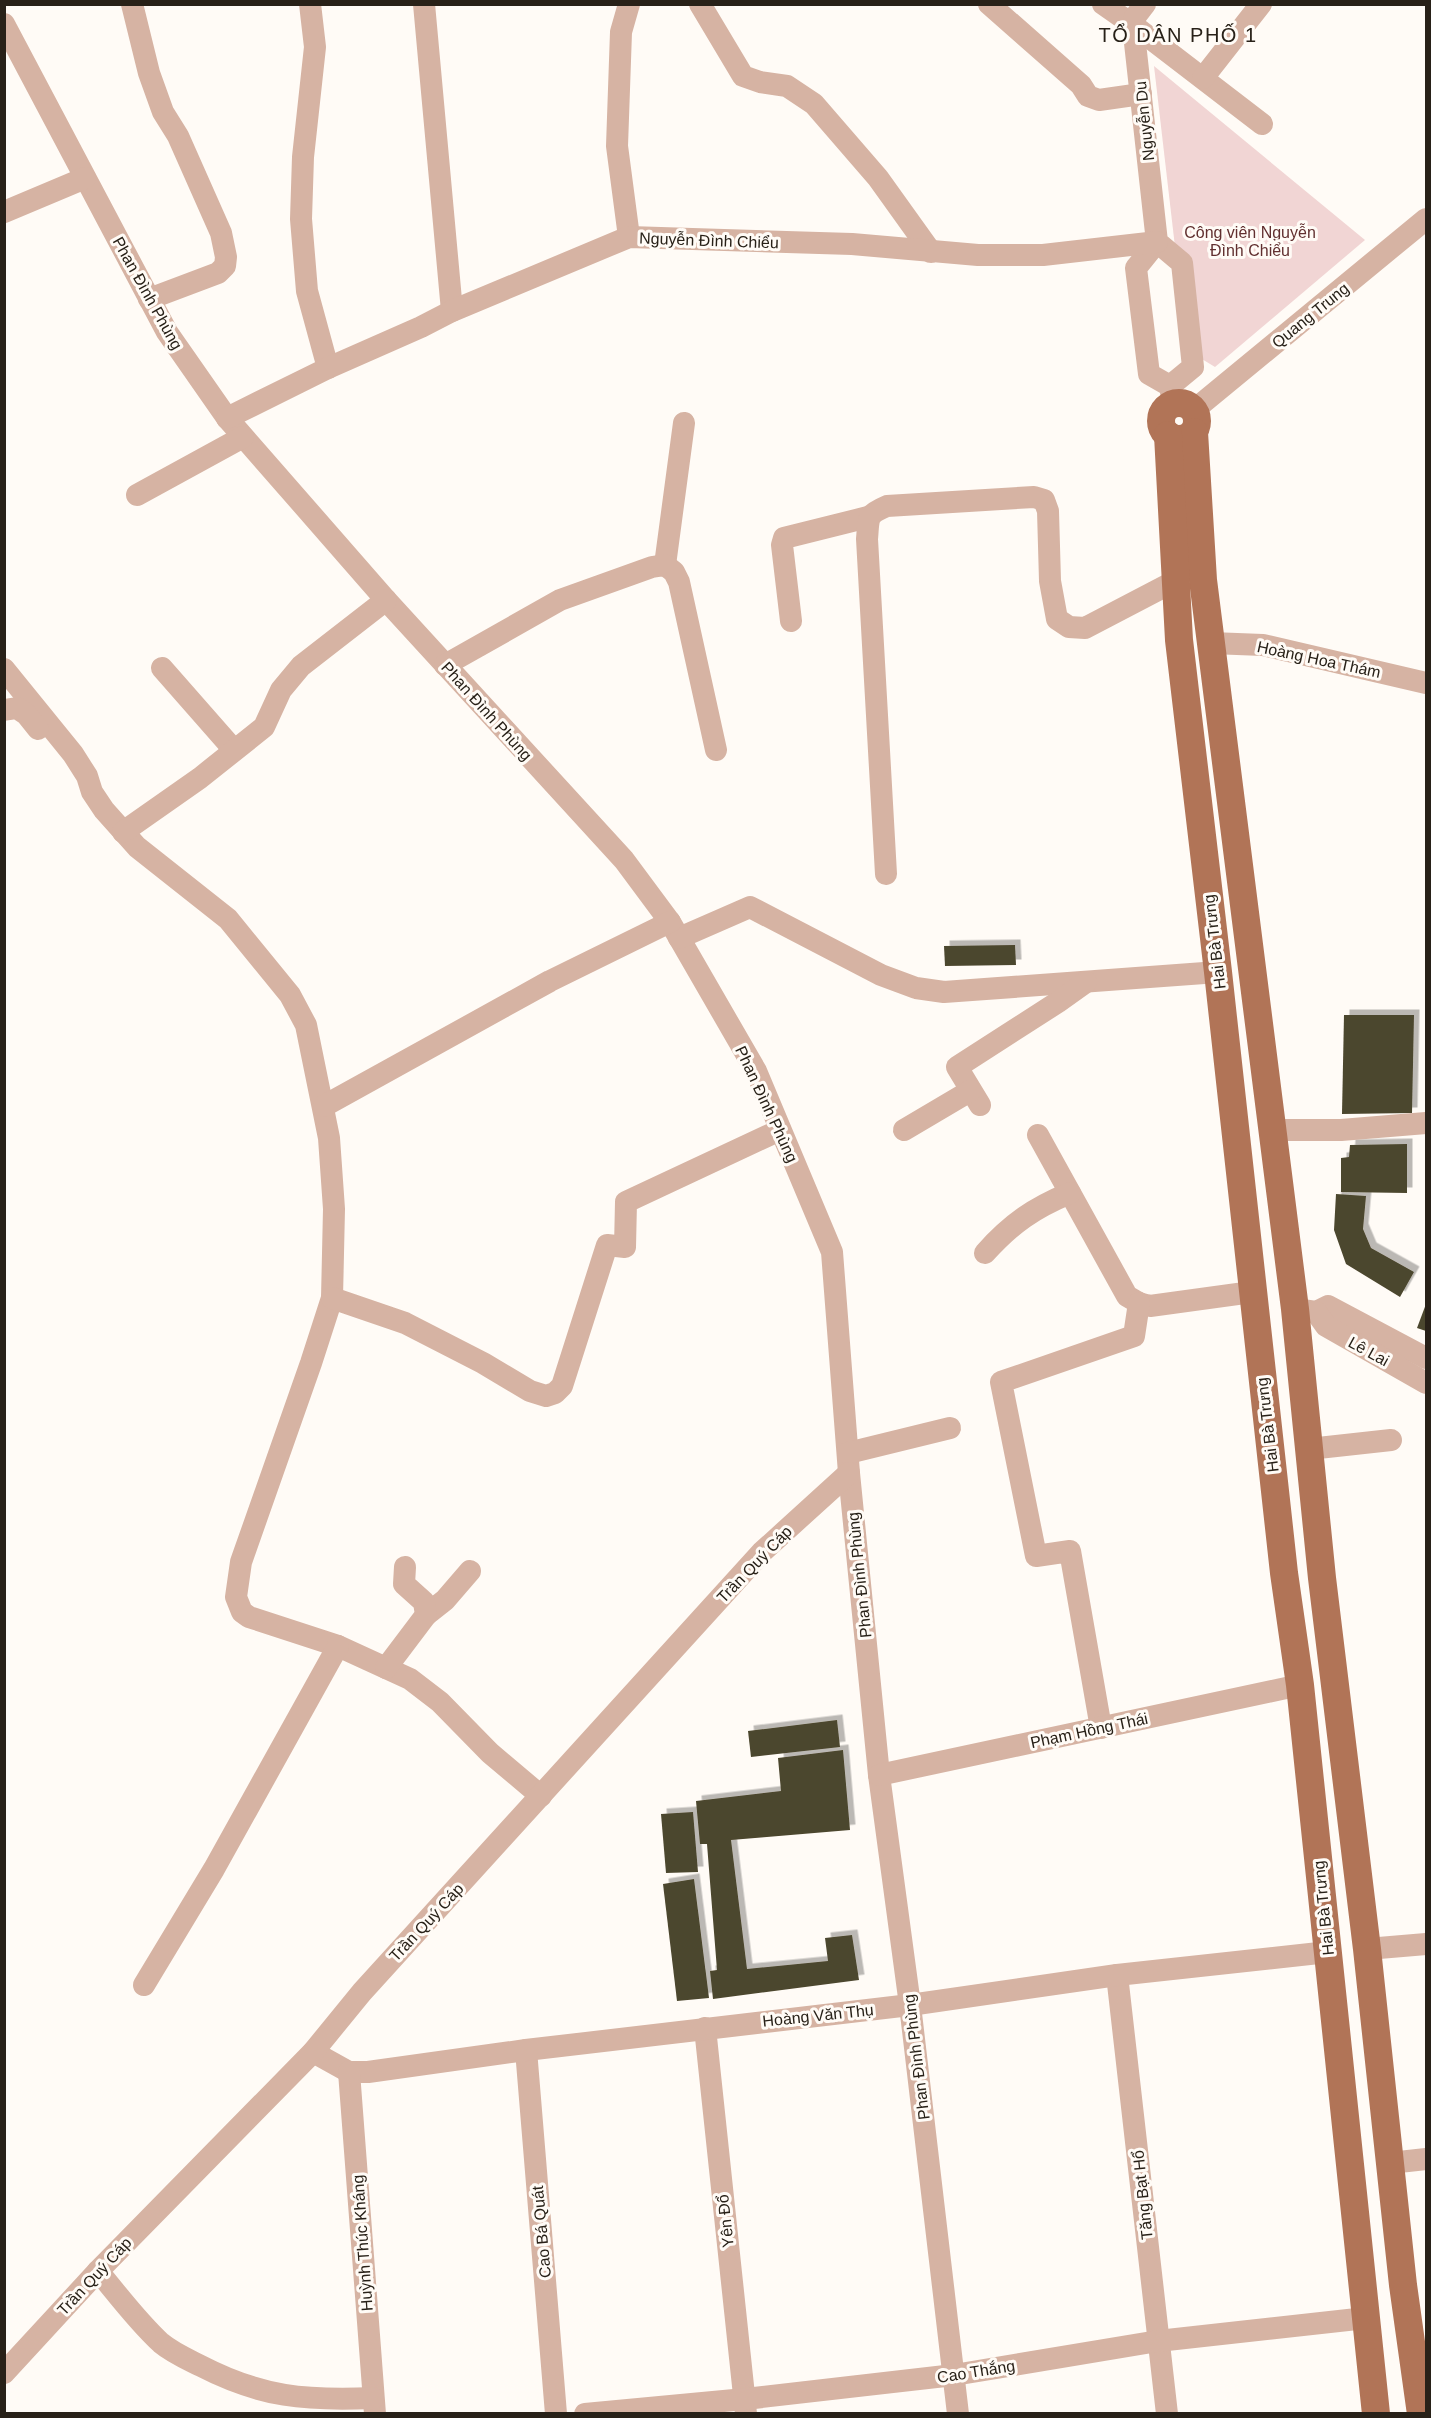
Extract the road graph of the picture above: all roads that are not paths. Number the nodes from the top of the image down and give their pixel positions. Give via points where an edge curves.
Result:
1 (132, 4) edge
2 (310, 4) edge
3 (424, 4) edge
4 (629, 4) edge
5 (699, 4) edge
6 (988, 4) edge
7 (1103, 4) edge
8 (1145, 4) edge
9 (1261, 4) edge
10 (4, 24) edge
11 (1133, 25) junction
12 (1203, 78) junction
13 (1141, 94) junction
14 (1262, 124) dead end
15 (86, 178) junction
16 (4, 212) edge
17 (1426, 219) edge
18 (629, 237) junction
19 (1157, 242) junction
20 (931, 252) junction
21 (149, 299) junction
22 (452, 311) junction
23 (328, 368) junction
24 (1180, 413) junction
25 (227, 418) junction
26 (684, 423) dead end
27 (243, 437) junction
28 (137, 495) dead end
29 (868, 517) junction
30 (665, 565) junction
31 (1203, 580) junction
32 (1174, 581) junction
33 (386, 600) junction
34 (791, 621) dead end
35 (1179, 640) junction
36 (1211, 644) junction
37 (445, 665) junction
38 (162, 668) dead end
39 (4, 669) edge
40 (1426, 683) edge
41 (4, 710) edge
42 (234, 750) junction
43 (716, 750) dead end
44 (92, 792) junction
45 (123, 832) junction
46 (886, 874) dead end
47 (675, 930) junction
48 (1218, 972) junction
49 (1088, 981) junction
50 (324, 1106) junction
51 (1426, 1123) edge
52 (780, 1130) junction
53 (904, 1130) dead end
54 (1272, 1130) junction
55 (1038, 1135) dead end
56 (1070, 1193) junction
57 (985, 1253) dead end
58 (1252, 1292) junction
59 (332, 1298) junction
60 (1139, 1304) junction
61 (1306, 1311) junction
62 (1426, 1358) edge
63 (1426, 1383) edge
64 (950, 1428) dead end
65 (1391, 1440) dead end
66 (1309, 1449) junction
67 (848, 1463) junction
68 (405, 1567) dead end
69 (470, 1571) dead end
70 (426, 1615) junction
71 (338, 1646) junction
72 (386, 1668) junction
73 (1300, 1685) junction
74 (1101, 1728) junction
75 (879, 1775) junction
76 (542, 1797) junction
77 (1426, 1944) edge
78 (1367, 1949) junction
79 (1328, 1952) junction
80 (1117, 1976) junction
81 (144, 1985) dead end
82 (910, 2005) junction
83 (705, 2028) junction
84 (526, 2050) junction
85 (313, 2052) junction
86 (349, 2072) junction
87 (1426, 2159) edge
88 (1390, 2163) junction
89 (98, 2271) junction
90 (1366, 2318) junction
91 (1158, 2341) junction
92 (4, 2373) edge
93 (954, 2375) junction
94 (374, 2406) edge
95 (745, 2406) edge
96 (556, 2414) edge
97 (585, 2414) edge
98 (958, 2414) edge
99 (1167, 2414) edge
100 (1376, 2414) edge
101 (1421, 2414) edge

1 - 21 street via 163,112 178,136 221,233 226,257 225,266 218,273
2 - 23 street via 314,61 303,157 301,219 307,291
3 - 22 street
4 - 18 street via 621,32 616,146
5 - 20 street via 743,76 787,86 814,104 878,178
6 - 13 street via 1091,98
7 - 11 street
8 - 11 street
9 - 12 street
10 - 15 street, Phan Đình Phùng
11 - 12 street
11 - 13 street, Nguyễn Du
12 - 14 street
13 - 19 street, Nguyễn Du
15 - 16 street
15 - 21 street, Phan Đình Phùng
17 - 24 street, Quang Trung
18 - 20 street, Nguyễn Đình Chiểu via 852,244
18 - 22 street, Nguyễn Đình Chiểu
19 - 20 street, Nguyễn Đình Chiểu via 1042,255
19 - 24 street via 1182,263 1193,367
19 - 24 street via 1136,268 1149,374
21 - 25 street, Phan Đình Phùng via 166,332
22 - 23 street, Nguyễn Đình Chiểu
23 - 25 street, Nguyễn Đình Chiểu
24 - 31 main road
24 - 32 main road, Hai Bà Trưng
25 - 27 street, Phan Đình Phùng
26 - 30 street
27 - 28 street
27 - 33 street, Phan Đình Phùng
29 - 32 street via 887,506 1034,497 1044,500 1055,610 1057,619 1069,627 1085,628
29 - 34 street via 784,538
29 - 46 street
30 - 37 street via 560,600
30 - 43 street via 679,582
31 - 32 main road
31 - 36 main road
32 - 35 main road, Hai Bà Trưng
33 - 37 street, Phan Đình Phùng
33 - 42 street via 301,666 281,690 264,726
35 - 36 main road
35 - 48 main road, Hai Bà Trưng
36 - 40 street, Hoàng Hoa Thám via 1263,645
36 - 54 main road
37 - 47 street, Phan Đình Phùng via 624,860
38 - 42 street
39 - 44 street via 73,754
41 - 44 street via 14,707 26,714 81,786
42 - 45 street
44 - 45 street
45 - 50 street via 228,919 290,995 306,1025
47 - 49 street via 750,907 881,975 916,988 953,992
47 - 50 street via 550,981
47 - 52 street, Phan Đình Phùng via 756,1071
48 - 49 street
48 - 58 main road, Hai Bà Trưng
49 - 53 street via 957,1067 975,1098
50 - 59 street via 334,1209
51 - 54 street via 1341,1130
52 - 59 street via 626,1202 625,1247 607,1245 562,1386 555,1393 546,1396 530,1391 405,1323
52 - 67 street, Phan Đình Phùng via 832,1252
54 - 61 main road
55 - 56 street
56 - 57 street via 1023,1216
56 - 60 street via 1128,1296
58 - 60 street via 1150,1306
58 - 61 main road
58 - 73 main road, Hai Bà Trưng
59 - 71 street via 241,1562 236,1597 242,1612 249,1617
60 - 74 street via 1134,1336 1001,1382 1036,1556 1070,1551
61 - 62 street via 1328,1306
61 - 63 street, Lê Lai
61 - 66 main road
64 - 67 street
65 - 66 street
66 - 78 main road
67 - 75 street, Phan Đình Phùng
67 - 76 street, Trần Quý Cáp via 762,1552
68 - 70 street via 404,1584 424,1602
69 - 70 street
70 - 72 street
71 - 72 street
71 - 81 street via 214,1869
72 - 76 street via 426,1689 490,1753
73 - 74 street, Phạm Hồng Thái
73 - 79 main road, Hai Bà Trưng
74 - 75 street, Phạm Hồng Thái
75 - 82 street, Phan Đình Phùng
76 - 85 street, Trần Quý Cáp via 362,1992
77 - 78 street
78 - 79 main road
78 - 88 main road
79 - 80 street, Hoàng Văn Thụ
79 - 90 main road, Hai Bà Trưng
80 - 82 street, Hoàng Văn Thụ
80 - 91 street, Tăng Bạt Hổ
82 - 83 street, Hoàng Văn Thụ
82 - 93 street, Phan Đình Phùng
83 - 84 street, Hoàng Văn Thụ
83 - 95 street, Yên Đổ
84 - 86 street, Hoàng Văn Thụ
84 - 96 street, Cao Bá Quát
85 - 86 street
85 - 89 street, Trần Quý Cáp
86 - 94 street, Huỳnh Thúc Kháng
87 - 88 street
88 - 101 main road
89 - 92 street, Trần Quý Cáp
89 - 94 street via 162,2344 231,2381 285,2396
90 - 91 street, Cao Thắng
90 - 100 main road, Hai Bà Trưng
91 - 93 street, Cao Thắng
91 - 99 street, Tăng Bạt Hổ
93 - 95 street, Cao Thắng
93 - 98 street, Phan Đình Phùng
95 - 97 street, Cao Thắng

